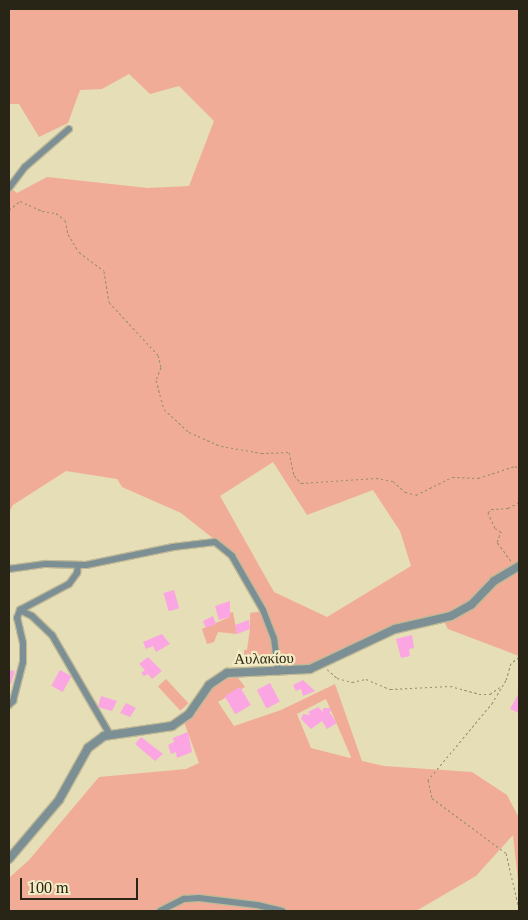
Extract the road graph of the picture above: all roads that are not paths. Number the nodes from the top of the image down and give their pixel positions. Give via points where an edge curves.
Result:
1 (69, 129) dead end
2 (9, 188) edge
3 (78, 565) junction
4 (518, 566) edge
5 (9, 570) edge
6 (20, 610) junction
7 (278, 672) junction
8 (9, 705) edge
9 (109, 733) junction
10 (9, 859) edge
11 (160, 911) edge
12 (282, 911) edge

1 - 2 street via 25,167
3 - 5 street
3 - 6 street via 78,573 69,584
3 - 7 street via 200,542 214,542 224,547 263,610 274,638
4 - 7 street, Αυλακίου via 494,581 461,611 395,629 324,664 302,671
6 - 8 street via 17,618 23,643 23,662 13,701
6 - 9 street via 32,616 52,635
7 - 9 street, Αυλακίου via 227,672 209,685 189,714 172,726
9 - 10 street, Αυλακίου via 88,748 59,800
11 - 12 street via 184,899 199,898

